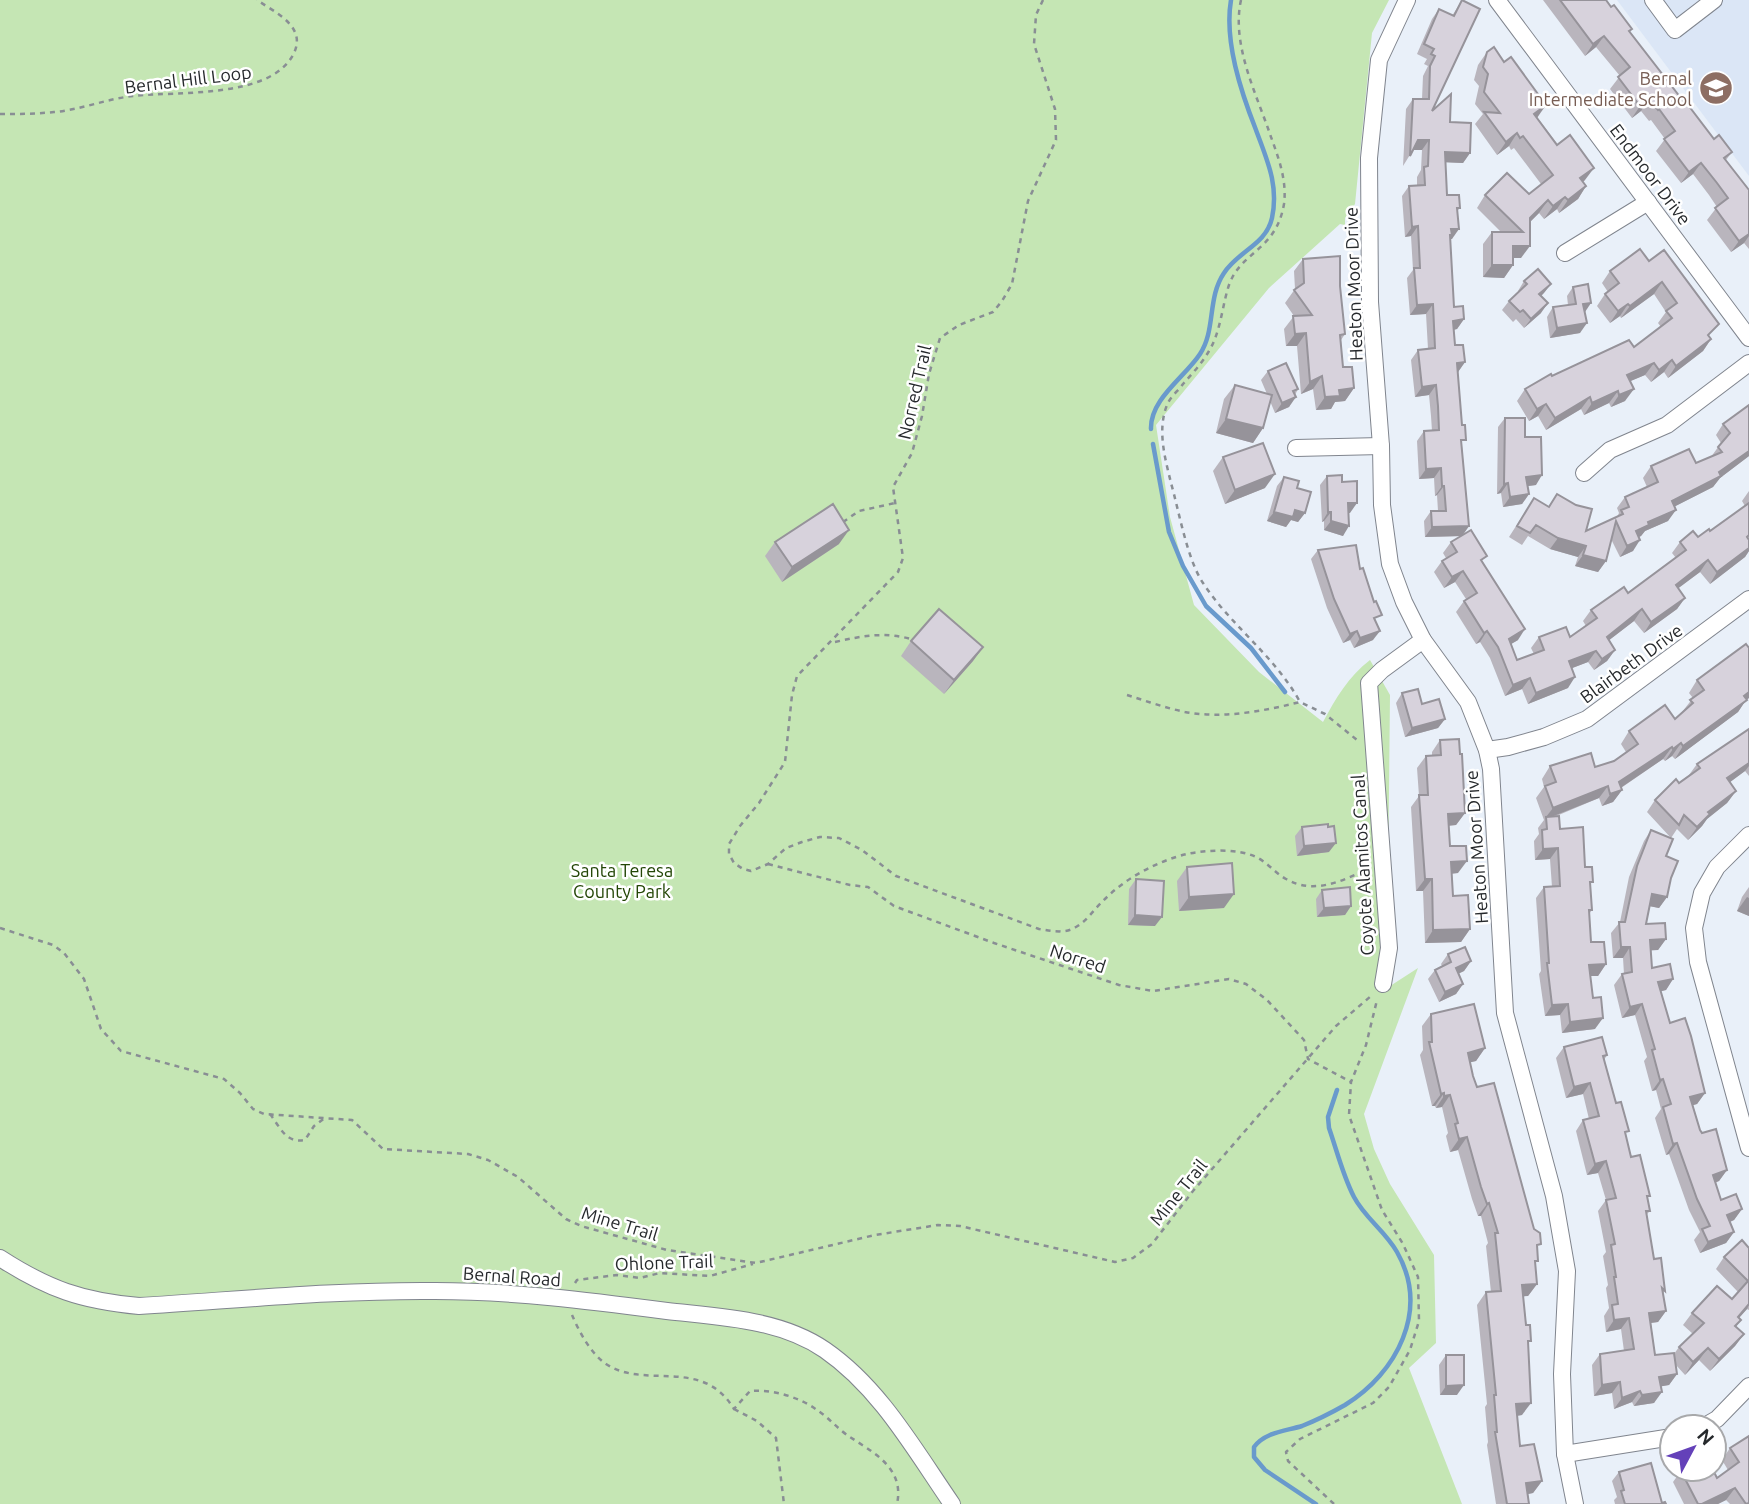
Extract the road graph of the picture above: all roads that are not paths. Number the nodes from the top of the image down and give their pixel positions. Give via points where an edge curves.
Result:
1 (1407, 0) edge
2 (1497, 0) edge
3 (1653, 0) edge
4 (1714, 0) edge
5 (1648, 202) junction
6 (1565, 253) dead end
7 (1749, 338) edge
8 (1749, 363) edge
9 (1381, 446) junction
10 (1296, 448) dead end
11 (1584, 473) dead end
12 (1749, 599) edge
13 (1423, 639) junction
14 (1487, 750) junction
15 (1749, 835) edge
16 (1383, 984) road end
17 (1749, 1148) edge
18 (0, 1258) edge
19 (1749, 1386) edge
20 (1723, 1413) edge
21 (1658, 1439) edge
22 (1565, 1454) junction
23 (952, 1504) edge
24 (1576, 1504) edge

1 - 9 street, Heaton Moor Drive via 1379,60 1369,158 1370,302
2 - 5 street, Endmoor Drive
3 - 4 street via 1675,30
5 - 6 street
5 - 7 street, Endmoor Drive
8 - 11 street via 1667,425 1610,450
9 - 10 street
9 - 13 street, Heaton Moor Drive via 1390,564
12 - 14 street, Blairbeth Drive via 1587,719 1544,737
13 - 14 street, Heaton Moor Drive via 1468,702
13 - 16 street, Coyote Alamitos Canal via 1370,682 1389,948
14 - 22 street, Heaton Moor Drive via 1505,1013 1554,1196 1567,1271 1562,1374
15 - 17 street via 1717,867 1702,893 1695,928 1698,962
18 - 23 street, Bernal Road via 52,1287 104,1303 139,1306 373,1291 513,1293 776,1327 823,1348 864,1382
19 - 20 street
21 - 22 street
22 - 24 street, Heaton Moor Drive

